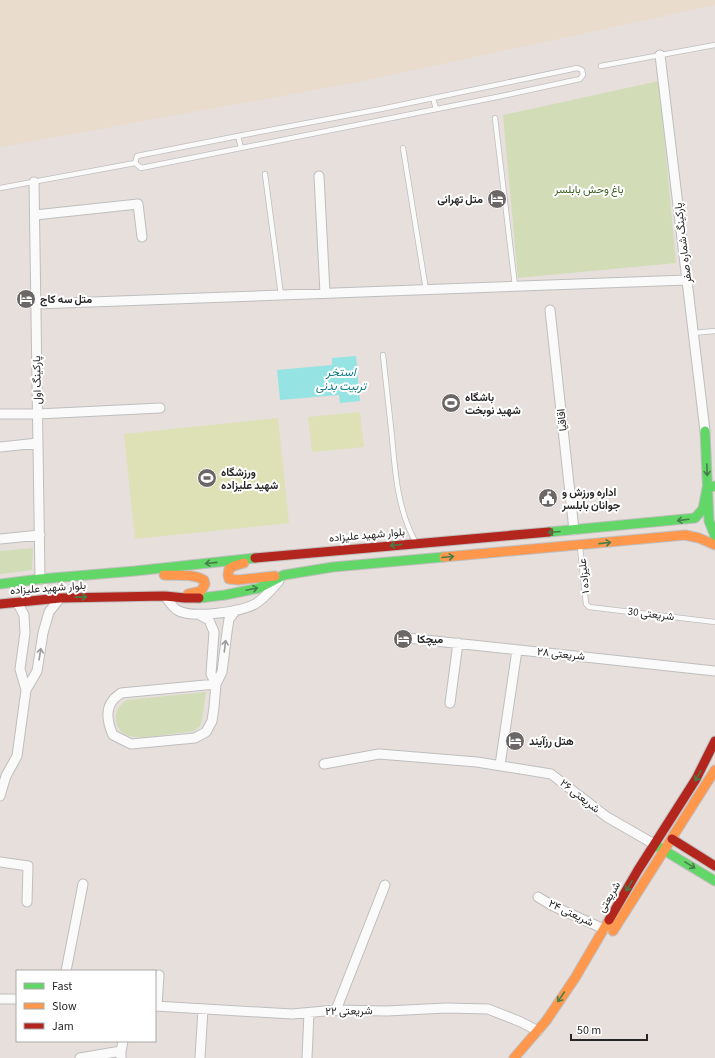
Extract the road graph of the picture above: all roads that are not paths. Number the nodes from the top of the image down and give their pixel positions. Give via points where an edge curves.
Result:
1 (715, 45) edge
2 (660, 55) junction
3 (601, 66) dead end
4 (433, 98) junction
5 (436, 109) junction
6 (496, 118) dead end
7 (238, 136) junction
8 (241, 148) junction
9 (403, 148) dead end
10 (135, 163) junction
11 (265, 174) dead end
12 (319, 176) dead end
13 (34, 182) junction
14 (0, 188) edge
15 (35, 215) junction
16 (142, 237) dead end
17 (687, 280) junction
18 (515, 286) junction
19 (426, 290) junction
20 (326, 293) junction
21 (281, 295) junction
22 (36, 304) junction
23 (550, 310) dead end
24 (715, 331) edge
25 (693, 333) junction
26 (383, 355) dead end
27 (160, 408) dead end
28 (0, 414) edge
29 (38, 414) junction
30 (705, 431) junction
31 (38, 443) junction
32 (715, 444) edge
33 (0, 447) edge
34 (711, 487) edge
35 (574, 530) junction
36 (40, 535) junction
37 (715, 536) edge
38 (0, 539) edge
39 (416, 543) junction
40 (580, 545) junction
41 (715, 545) edge
42 (294, 554) junction
43 (135, 571) junction
44 (284, 575) junction
45 (40, 579) junction
46 (0, 584) edge
47 (166, 596) junction
48 (60, 598) junction
49 (17, 602) junction
50 (0, 604) edge
51 (587, 606) joint
52 (236, 610) junction
53 (200, 615) junction
54 (715, 622) edge
55 (407, 638) dead end
56 (458, 643) junction
57 (517, 650) junction
58 (715, 671) edge
59 (216, 684) junction
60 (26, 690) junction
61 (450, 703) dead end
62 (715, 741) edge
63 (324, 764) dead end
64 (500, 765) junction
65 (714, 773) edge
66 (3, 776) edge
67 (0, 796) edge
68 (672, 839) junction
69 (654, 844) junction
70 (666, 850) junction
71 (0, 862) edge
72 (715, 866) edge
73 (715, 880) edge
74 (83, 884) dead end
75 (385, 885) dead end
76 (538, 897) dead end
77 (27, 902) dead end
78 (604, 929) junction
79 (66, 970) edge
80 (159, 976) dead end
81 (0, 998) edge
82 (16, 999) edge
83 (156, 1006) edge
84 (203, 1009) junction
85 (336, 1010) junction
86 (309, 1013) junction
87 (538, 1031) junction
88 (123, 1042) edge
89 (537, 1045) dead end
90 (121, 1054) edge
91 (80, 1058) edge
92 (200, 1058) edge
93 (307, 1058) edge
94 (514, 1058) edge

1 - 2 lane
2 - 3 lane
2 - 17 street, پارکینگ شماره صفر
4 - 5 lane
4 - 5 lane via 578,68 582,70 583,75 580,79
4 - 7 lane
5 - 8 lane
6 - 18 lane
7 - 8 lane
7 - 10 lane via 137,156
8 - 10 lane via 142,168
9 - 19 lane
10 - 13 lane
11 - 21 lane
12 - 20 street
13 - 14 lane
13 - 15 street, پارکینگ اول
15 - 16 street via 138,204
15 - 22 street, پارکینگ اول
17 - 18 street
17 - 25 street, پارکینگ شماره صفر
18 - 19 street
19 - 20 street
20 - 21 street
21 - 22 street
22 - 29 street, پارکینگ اول
23 - 35 street, اقاقیا
24 - 25 lane
25 - 30 street, پارکینگ شماره صفر
26 - 39 lane via 396,484
27 - 29 street
28 - 29 street
29 - 31 street, پارکینگ اول
30 - 32 main road
30 -> 34 main road
31 - 33 street
31 - 36 street, پارکینگ اول
34 -> 35 main road, بلوار شهید علیزاده via 703,509 695,518
34 - 37 main road via 709,522
35 -> 39 main road, بلوار شهید علیزاده
36 - 38 street
36 - 45 street, پارکینگ اول
39 -> 42 main road, بلوار شهید علیزاده
40 -> 41 main road, بلوار شهید علیزاده via 685,535
44 -> 40 main road, بلوار شهید علیزاده via 333,566
40 - 51 lane, علیزاده ۱
42 -> 43 main road, بلوار شهید علیزاده
42 - 44 main road via 233,565 227,574 233,581
43 - 45 main road, بلوار شهید علیزاده
43 - 47 main road via 166,576 194,576 204,582 204,587 199,592
47 -> 44 main road, بلوار شهید علیزاده via 185,598 225,595 259,588
44 - 52 street via 263,599
45 - 46 main road, بلوار شهید علیزاده
48 -> 47 main road, بلوار شهید علیزاده
47 - 53 street via 176,610
48 - 49 main road, بلوار شهید علیزاده
60 -> 48 street via 37,671 49,612
49 - 50 main road, بلوار شهید علیزاده
49 - 60 street via 24,615 25,633 20,669
51 - 54 lane, شریعتی 30
52 - 53 street
59 -> 52 street via 222,672 229,619
53 - 59 street via 209,620 214,632 211,674
55 - 56 street, شریعتی ۲۸
56 - 57 street, شریعتی ۲۸
56 - 61 street
57 - 58 street, شریعتی ۲۸
57 - 64 street
59 - 59 street via 212,721 206,732 195,738 131,744 113,735 108,711 113,700 121,693
60 - 66 street via 17,756
62 -> 69 main road, شریعتی via 696,779
63 - 64 street, شریعتی ۲۶ via 379,754
64 - 69 street, شریعتی ۲۶ via 551,774 608,817
65 - 68 main road, شریعتی
66 - 67 street
68 - 70 main road, شریعتی
68 - 72 main road
69 - 70 main road
69 -> 78 main road, شریعتی
70 -> 73 main road
70 - 89 main road, شریعتی via 582,982
71 - 77 street via 28,866
74 - 79 street
75 - 85 street
76 - 78 street, شریعتی ۲۴
78 -> 87 main road, شریعتی via 575,978
80 - 83 street
81 - 82 street
83 - 84 street, شریعتی ۲۲
84 - 86 street, شریعتی ۲۲
84 - 92 street
85 - 86 street, شریعتی ۲۲
85 - 87 street, شریعتی ۲۲ via 488,1009
86 - 93 street
87 - 94 main road, شریعتی
88 - 90 street
90 - 91 street

